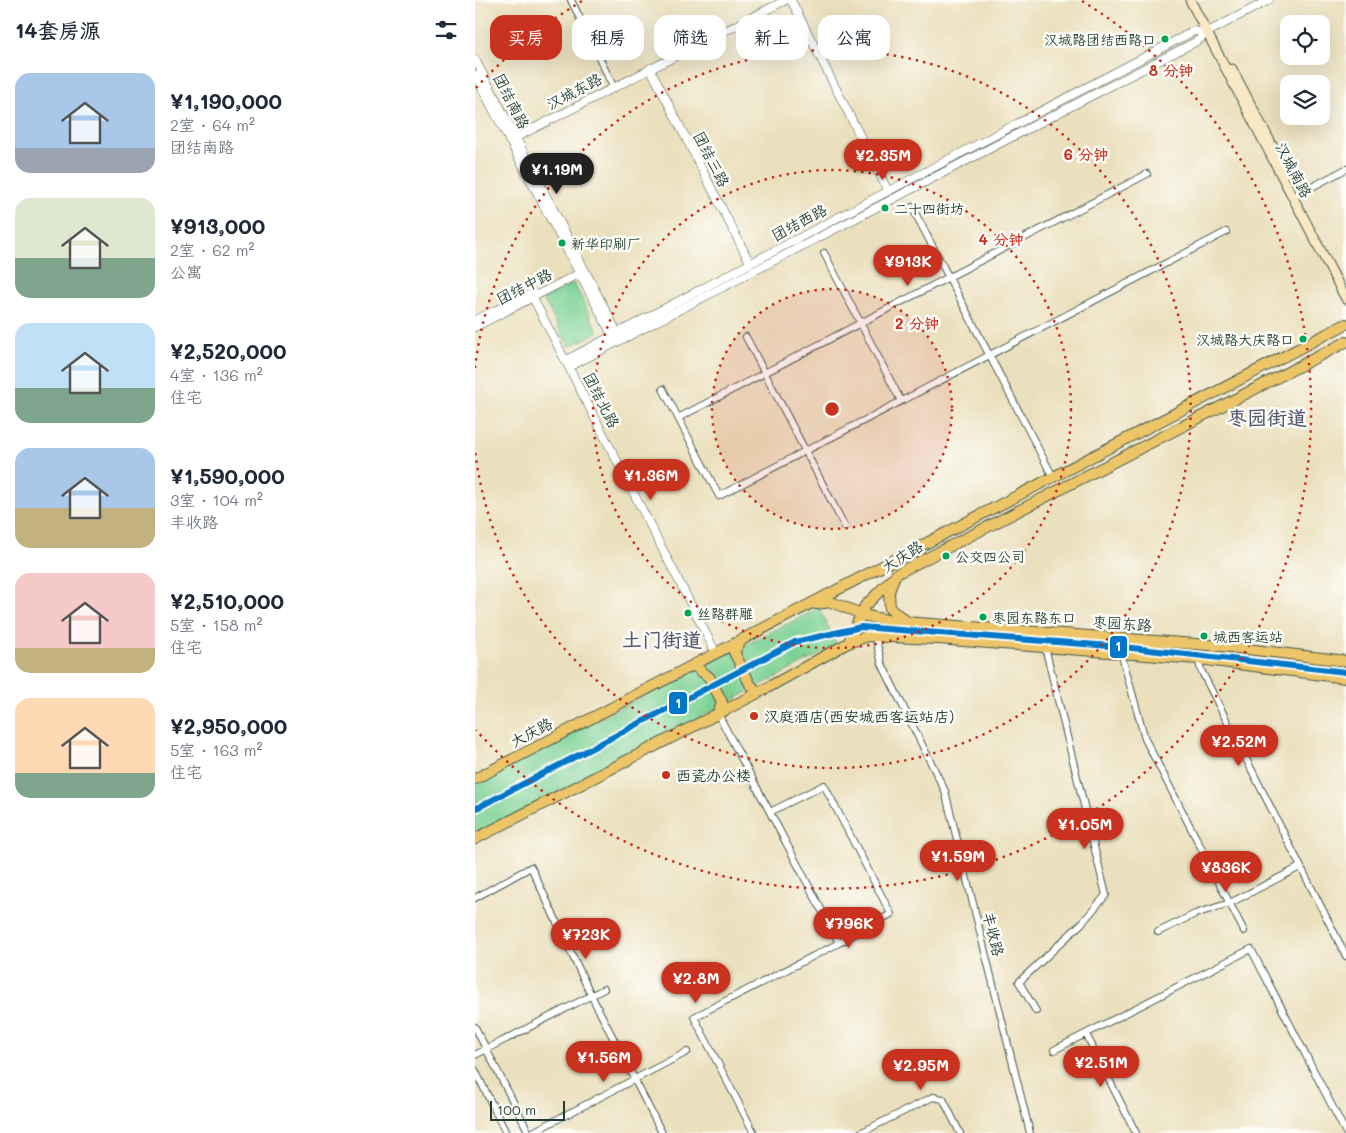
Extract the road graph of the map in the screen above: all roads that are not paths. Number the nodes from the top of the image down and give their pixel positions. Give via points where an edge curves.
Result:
1 (571, 0) edge
2 (786, 0) edge
3 (791, 0) edge
4 (1190, 0) edge
5 (1197, 0) edge
6 (1269, 0) edge
7 (1209, 31) junction
8 (475, 59) edge
9 (650, 68) junction
10 (475, 76) edge
11 (613, 86) junction
12 (512, 139) junction
13 (1346, 169) edge
14 (1147, 174) dead end
15 (888, 191) junction
16 (1296, 196) junction
17 (912, 207) dead end
18 (1225, 232) dead end
19 (824, 253) dead end
20 (750, 263) junction
21 (581, 270) junction
22 (949, 278) junction
23 (1346, 286) edge
24 (532, 295) junction
25 (1346, 300) edge
26 (475, 320) edge
27 (861, 323) junction
28 (1346, 324) edge
29 (475, 326) edge
30 (746, 337) dead end
31 (617, 338) junction
32 (1346, 342) edge
33 (990, 356) junction
34 (567, 364) junction
35 (765, 373) junction
36 (663, 388) dead end
37 (901, 402) junction
38 (678, 418) junction
39 (805, 451) junction
40 (1053, 477) junction
41 (845, 527) dead end
42 (913, 550) junction
43 (919, 562) junction
44 (894, 576) junction
45 (808, 605) junction
46 (861, 614) junction
47 (909, 623) junction
48 (875, 636) junction
49 (741, 640) junction
50 (848, 643) junction
51 (1045, 647) junction
52 (716, 653) junction
53 (1121, 653) junction
54 (1198, 659) junction
55 (1346, 662) edge
56 (693, 665) junction
57 (1346, 678) edge
58 (758, 693) junction
59 (718, 714) junction
60 (475, 779) edge
61 (770, 812) junction
62 (475, 840) edge
63 (1300, 866) junction
64 (475, 898) edge
65 (1229, 903) junction
66 (1244, 931) dead end
67 (1158, 932) dead end
68 (839, 943) junction
69 (1346, 956) edge
70 (604, 989) dead end
71 (591, 995) junction
72 (1036, 1011) dead end
73 (475, 1027) edge
74 (1086, 1034) junction
75 (486, 1049) junction
76 (1054, 1050) dead end
77 (687, 1052) dead end
78 (475, 1055) edge
79 (475, 1070) edge
80 (635, 1080) junction
81 (506, 1133) edge
82 (530, 1133) edge
83 (662, 1133) edge
84 (755, 1133) edge
85 (860, 1133) edge
86 (960, 1133) edge
87 (1030, 1133) edge
88 (1135, 1133) edge
89 (1346, 1133) edge

1 - 11 street
2 - 9 street, 汉城东路
3 - 15 street
4 - 7 main road, 汉城南路
5 - 7 main road, 汉城南路
6 - 7 street, 团结西路
7 - 15 street, 团结西路 via 1194,31
7 - 16 main road, 汉城南路
7 - 31 street, 团结西路 via 1199,40
8 - 12 street, 团结南路
9 - 11 street, 汉城东路
9 - 20 street, 团结三路
10 - 12 street, 团结南路
11 - 12 street, 汉城东路
12 - 21 street, 团结南路
13 - 16 street
14 - 22 street
15 - 20 street, 团结西路
16 - 23 main road, 汉城南路
16 - 25 main road, 汉城南路
17 - 22 street
18 - 33 street
19 - 27 street
20 - 31 street, 团结西路
21 - 24 street, 团结中路
21 - 31 street, 团结南路
22 - 27 street
22 - 33 street
24 - 26 street, 团结中路
24 - 29 street, 团结中路
24 - 34 street, 团结北路
27 - 35 street
27 - 37 street
28 - 40 main road, 大庆路
30 - 35 street
31 - 34 street, 团结西路
32 - 43 main road, 大庆路
33 - 37 street
33 - 40 street
34 - 52 street, 团结北路
35 - 38 street
35 - 39 street
36 - 38 street
37 - 39 street
38 - 39 street via 719,496
39 - 41 street
40 - 42 main road, 大庆路
42 - 43 main road
42 - 45 main road, 大庆路
43 - 44 main road, 大庆路
44 - 46 main road, 大庆路 via 873,596
44 - 47 main road via 889,592 890,609
45 - 46 main road, 枣园东路 via 831,602
45 - 49 main road, 大庆路
46 - 47 main road, 枣园东路
46 - 50 main road, 大庆路
47 - 55 main road, 枣园东路 via 1222,646
48 - 50 main road, 枣园东路
48 - 51 main road, 枣园东路
48 - 87 street, 丰收路 via 882,664 945,791
49 - 52 main road, 大庆路
49 - 58 main road via 734,652
50 - 58 main road
51 - 53 main road, 枣园东路
51 - 72 street via 1106,895 1082,924 1019,982
52 - 56 main road, 大庆路
53 - 54 main road, 枣园东路
53 - 65 street via 1145,739
54 - 57 main road, 枣园东路
54 - 63 street
56 - 59 main road via 709,677 722,702
56 - 60 main road, 大庆路
58 - 59 main road
59 - 61 street
59 - 62 main road
61 - 68 street
61 - 68 street via 824,785 891,914
63 - 65 street
63 - 69 street
64 - 71 street via 531,867
65 - 66 street
65 - 67 street via 1195,914
68 - 84 street via 694,1017
70 - 71 street
71 - 75 street
71 - 80 street
73 - 75 street
74 - 76 street
74 - 88 street
74 - 89 street via 1251,949
75 - 78 street
75 - 82 street
77 - 80 street
79 - 81 street
80 - 82 street
80 - 83 street
85 - 86 street via 933,1097 943,1099

